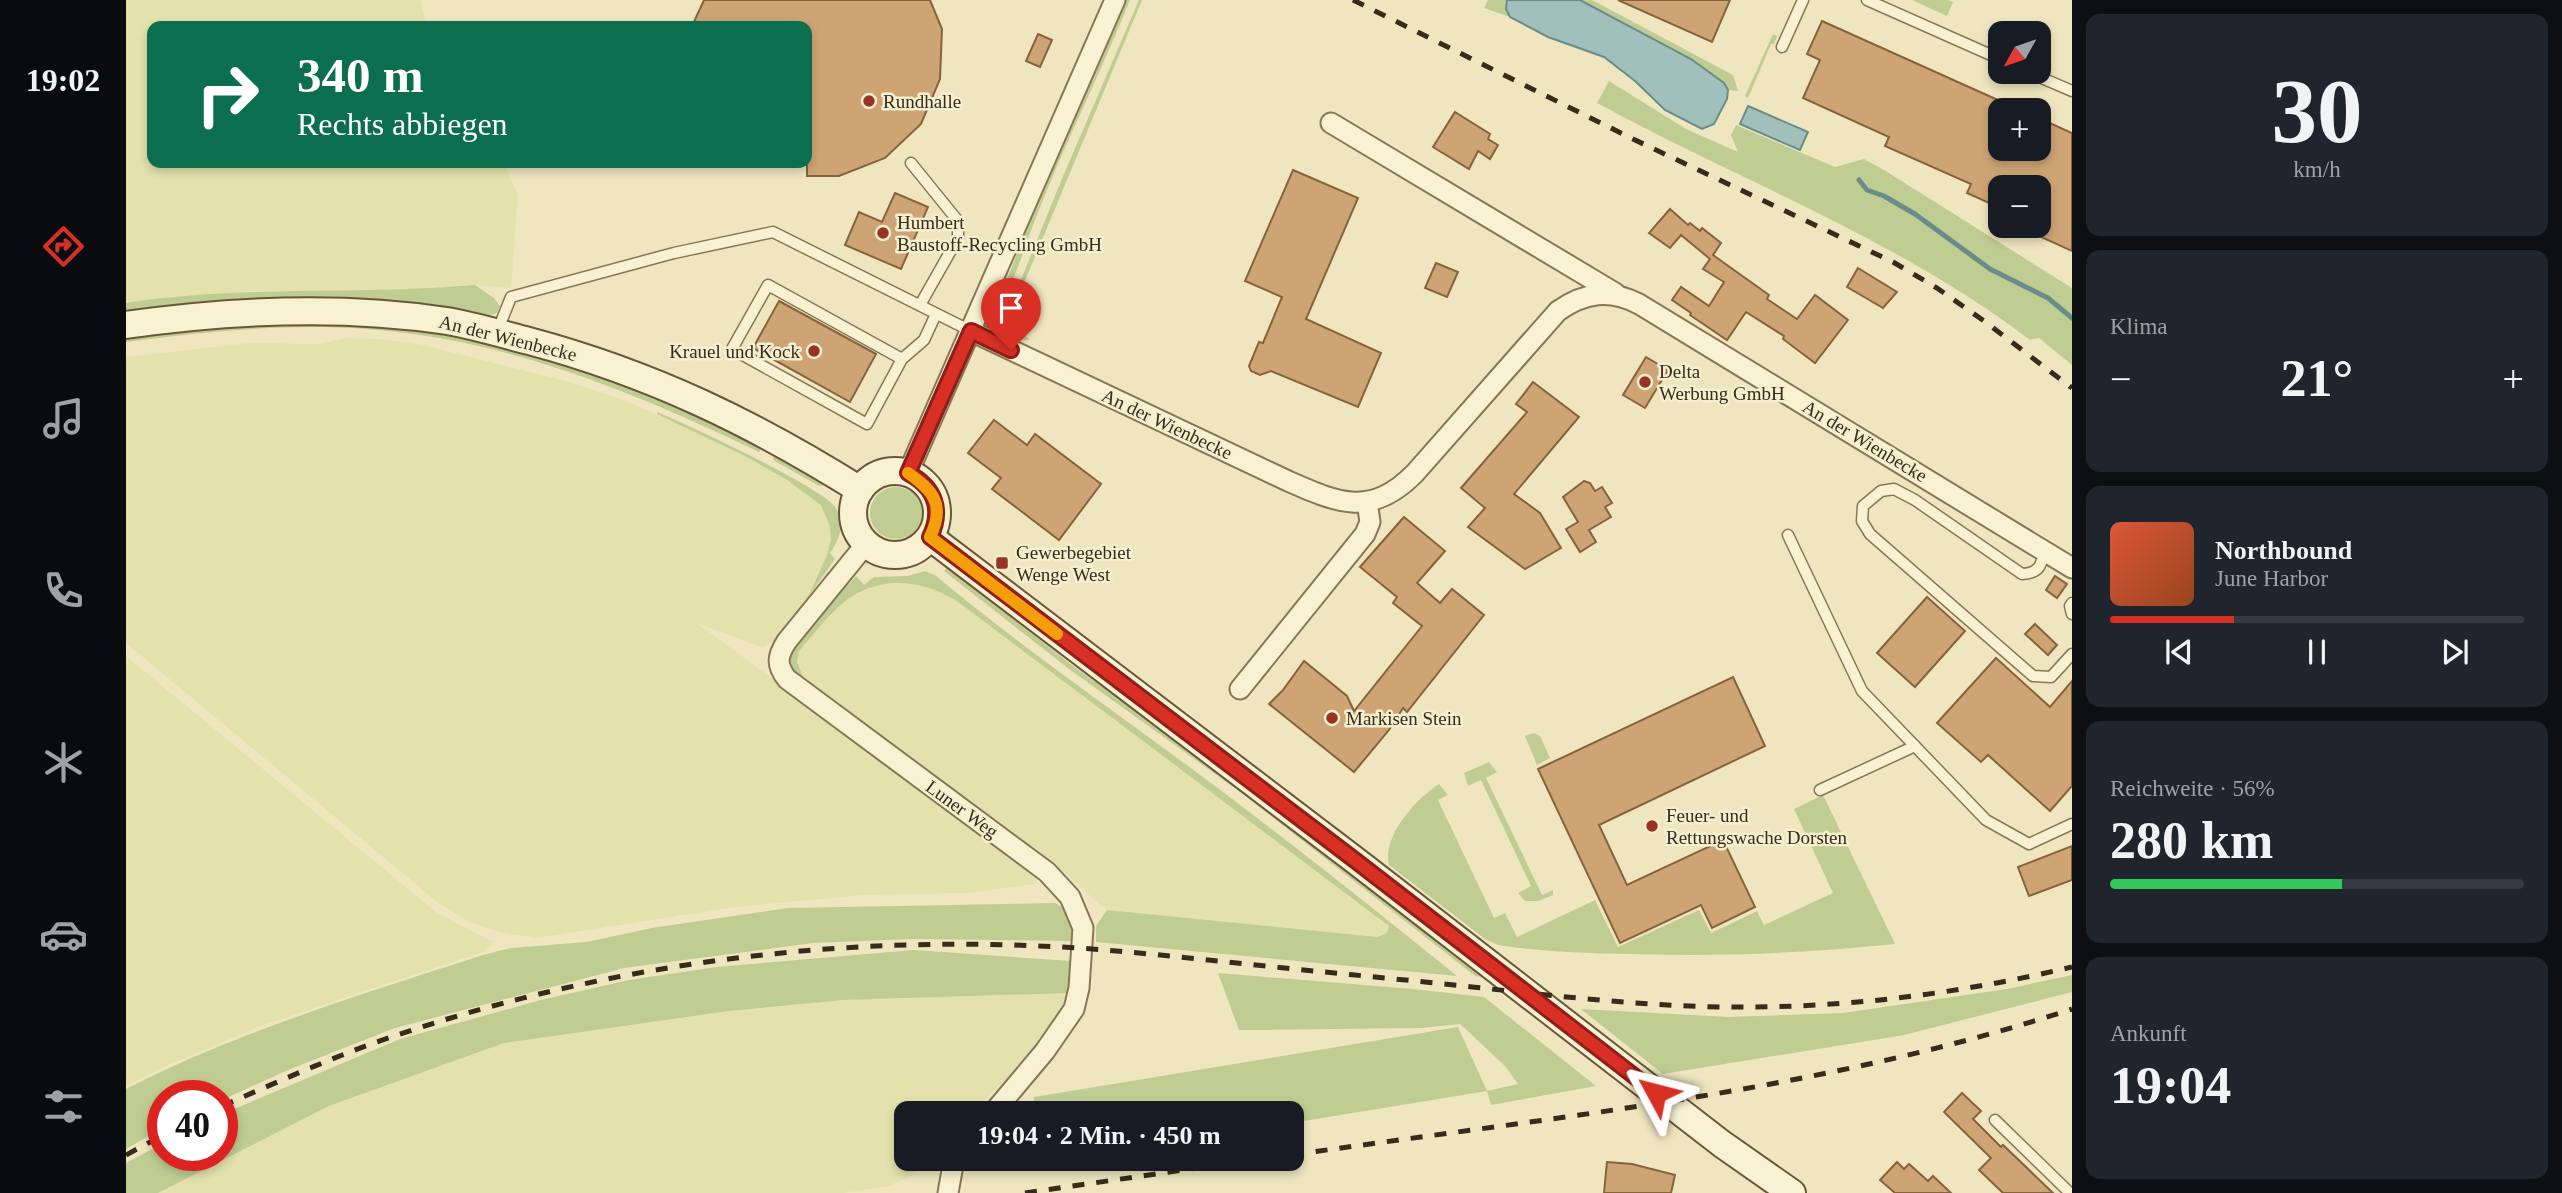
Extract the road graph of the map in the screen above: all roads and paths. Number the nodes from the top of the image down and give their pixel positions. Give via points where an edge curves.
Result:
1 (1115, 0) edge
2 (1803, 0) edge
3 (1867, 0) edge
4 (1783, 47) dead end
5 (1988, 54) edge
6 (2051, 82) edge
7 (2072, 91) edge
8 (1331, 122) dead end
9 (911, 163) dead end
10 (1620, 296) junction
11 (920, 305) junction
12 (936, 314) junction
13 (126, 326) edge
14 (971, 331) junction
15 (496, 332) junction
16 (902, 359) junction
17 (908, 473) junction
18 (860, 490) junction
19 (1367, 502) junction
20 (1788, 535) dead end
21 (930, 537) junction
22 (866, 544) junction
23 (2045, 551) junction
24 (2072, 568) edge
25 (2072, 603) edge
26 (2072, 614) edge
27 (2072, 654) edge
28 (1240, 689) dead end
29 (1915, 746) junction
30 (1820, 790) dead end
31 (2072, 824) edge
32 (1003, 1101) edge
33 (1995, 1120) dead end
34 (952, 1171) edge
35 (948, 1193) edge
36 (1792, 1193) edge
37 (2070, 1193) edge

1 - 14 street
2 - 4 lane
3 - 5 lane
6 - 7 lane
8 - 10 street, An der Wienbecke
9 - 11 lane via 958,221 958,238
10 - 19 street, An der Wienbecke via 1588,295 1558,311 1415,473 1391,493
10 - 23 street, An der Wienbecke
11 - 12 lane
11 - 15 lane via 773,232 511,297
12 - 14 lane
12 - 16 lane via 924,340
13 - 15 street, An der Wienbecke via 247,312 336,312 419,317
14 - 17 street
14 - 19 street, An der Wienbecke via 1288,481 1332,500
15 - 18 street, An der Wienbecke via 601,361 675,389 757,429
16 - 16 lane via 867,424 732,349 768,285
17 - 18 street via 881,474
17 - 21 street via 929,488 935,500 936,525
18 - 22 street via 853,512
19 - 28 street via 1370,522 1365,534
20 - 29 lane via 1862,691
21 - 22 street via 920,548 900,555 878,552
21 - 36 street
22 - 32 street, Luner Weg via 786,641 778,667 787,679 1047,872 1070,897 1083,928 1074,1009
23 - 24 street, An der Wienbecke
23 - 27 lane via 2040,567 2022,574 1894,489 1881,491 1863,506 1862,521 1870,534 2034,676 2051,677
25 - 26 lane
29 - 30 lane
29 - 31 lane via 1986,820 2029,844
33 - 37 lane
34 - 35 street

